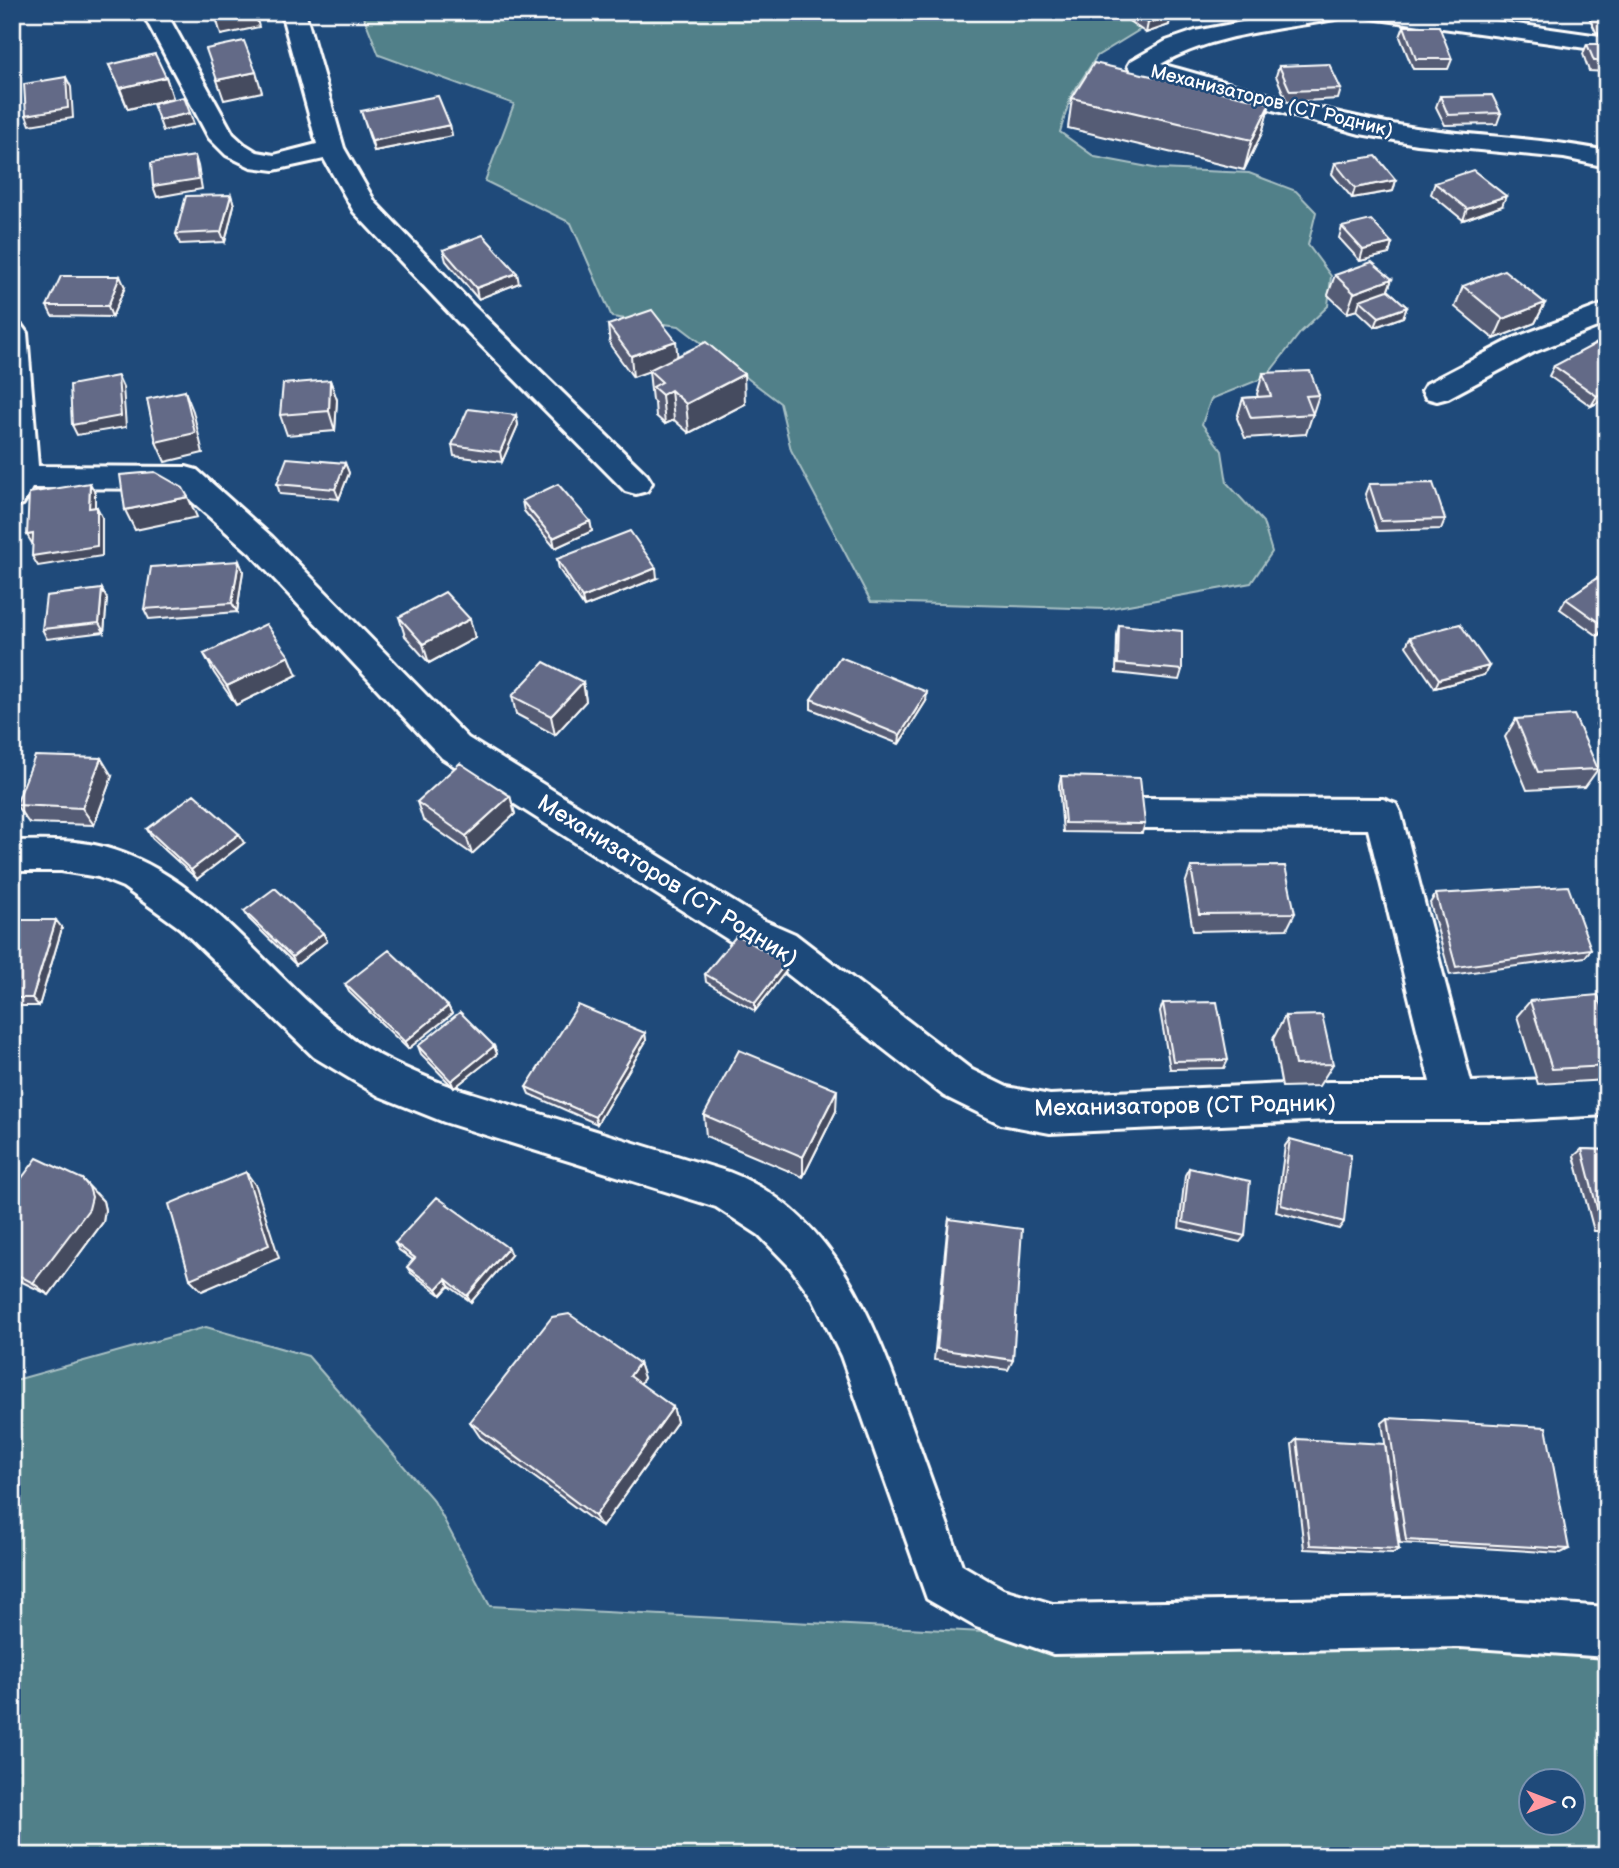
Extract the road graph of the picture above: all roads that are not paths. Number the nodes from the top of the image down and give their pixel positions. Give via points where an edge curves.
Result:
1 (155, 12) edge
2 (293, 12) edge
3 (1335, 12) edge
4 (1378, 12) edge
5 (1607, 44) edge
6 (331, 148) junction
7 (1607, 159) edge
8 (1607, 312) edge
9 (12, 333) edge
10 (1437, 391) dead end
11 (636, 483) dead end
12 (16, 487) edge
13 (1140, 813) edge
14 (12, 856) edge
15 (1607, 1096) edge
16 (1455, 1101) junction
17 (1607, 1632) edge

1 - 6 lane via 222,138 233,149 263,162 287,163
2 - 6 lane
3 - 7 lane, Механизаторов (СТ Родник) via 1204,36 1140,66 1360,126
4 - 5 lane
6 - 11 lane via 364,206
8 - 10 lane via 1524,345
9 - 12 lane via 23,460
12 - 16 lane, Механизаторов (СТ Родник) via 186,478 261,545 455,748 749,932 781,946 958,1083 1001,1105 1050,1114 1329,1101
13 - 16 lane via 1383,814
14 - 17 lane via 102,862 136,876 194,917 328,1044 393,1083 729,1192 774,1221 829,1284 860,1348 944,1582 993,1610 1053,1629 1460,1622
15 - 16 lane, Механизаторов (СТ Родник)

